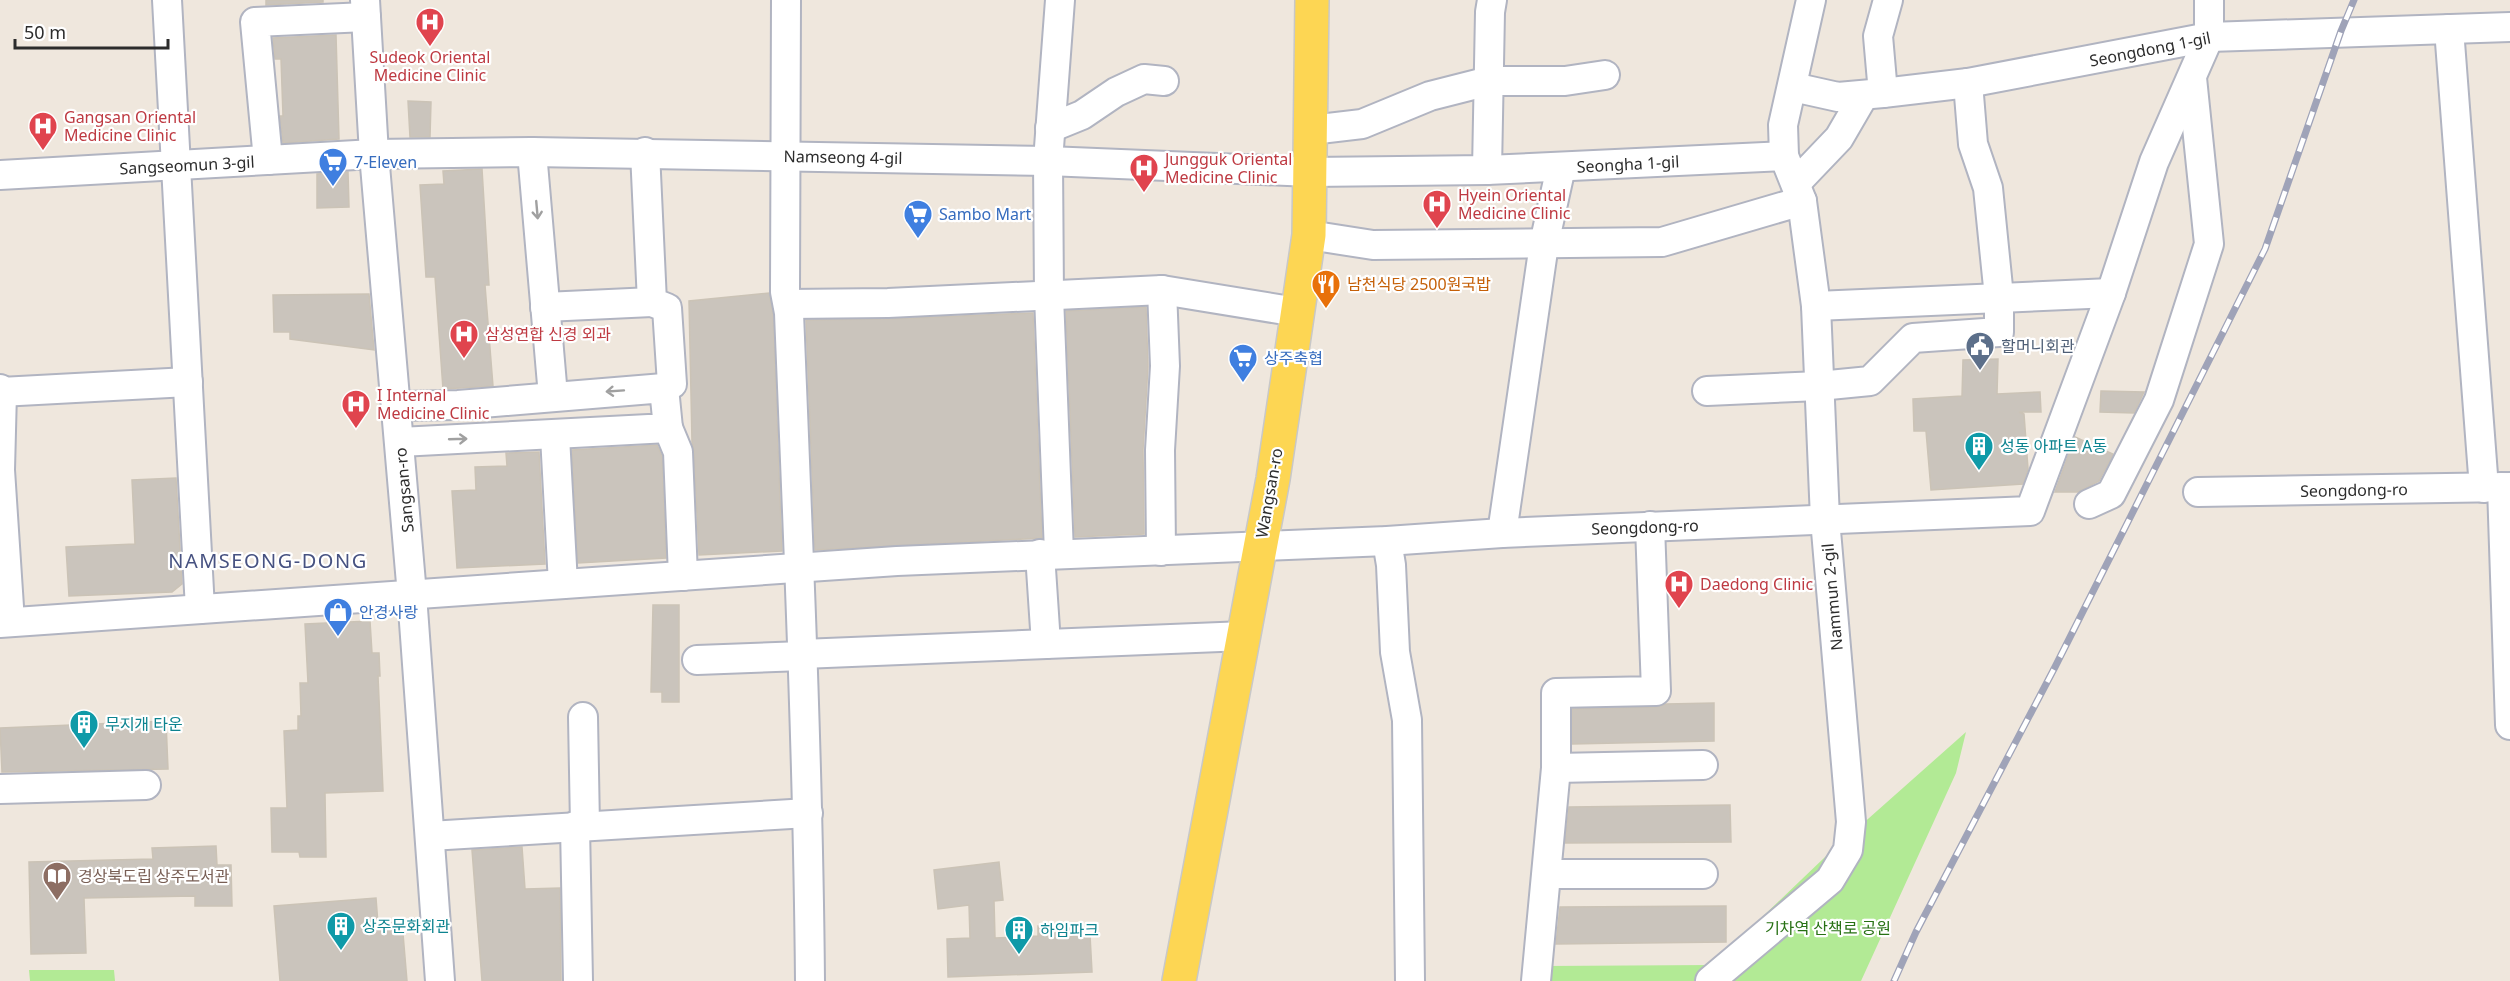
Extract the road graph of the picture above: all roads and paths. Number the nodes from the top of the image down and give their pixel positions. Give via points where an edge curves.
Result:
1 (167, 0) edge
2 (786, 0) edge
3 (1060, 0) edge
4 (1312, 0) edge
5 (1492, 0) edge
6 (1811, 0) edge
7 (1888, 0) edge
8 (2210, 0) edge
9 (365, 9) edge
10 (2510, 27) edge
11 (2449, 29) junction
12 (2209, 37) junction
13 (1605, 75) dead end
14 (2192, 78) junction
15 (1164, 81) dead end
16 (1489, 81) junction
17 (1968, 82) junction
18 (1793, 87) junction
19 (1873, 94) junction
20 (1050, 128) junction
21 (1311, 130) junction
22 (532, 152) junction
23 (645, 152) junction
24 (374, 154) junction
25 (784, 156) junction
26 (1784, 156) junction
27 (268, 160) junction
28 (1048, 161) junction
29 (176, 166) junction
30 (1561, 167) junction
31 (1487, 170) junction
32 (1311, 172) junction
33 (0, 175) edge
34 (1799, 192) junction
35 (1309, 234) junction
36 (1544, 244) junction
37 (1161, 290) junction
38 (2110, 293) junction
39 (1049, 296) junction
40 (1999, 297) junction
41 (652, 302) junction
42 (788, 304) junction
43 (1816, 306) junction
44 (545, 307) junction
45 (1297, 312) junction
46 (188, 382) junction
47 (1819, 386) junction
48 (664, 388) junction
49 (1, 391) edge
50 (1707, 391) dead end
51 (553, 396) junction
52 (396, 406) junction
53 (668, 428) junction
54 (555, 436) junction
55 (399, 442) junction
56 (2499, 487) edge
57 (2198, 492) dead end
58 (2089, 504) dead end
59 (1826, 519) junction
60 (1650, 526) junction
61 (1502, 533) junction
62 (1387, 541) junction
63 (1261, 545) junction
64 (1161, 551) junction
65 (1049, 553) junction
66 (799, 567) junction
67 (683, 576) junction
68 (562, 584) junction
69 (412, 595) junction
70 (200, 609) junction
71 (5, 622) edge
72 (1245, 636) junction
73 (1046, 644) junction
74 (802, 655) junction
75 (697, 660) dead end
76 (584, 717) dead end
77 (2510, 725) edge
78 (1704, 765) dead end
79 (1556, 768) junction
80 (146, 785) dead end
81 (0, 789) edge
82 (808, 813) junction
83 (580, 826) junction
84 (430, 836) junction
85 (1547, 874) junction
86 (1703, 874) dead end
87 (440, 981) edge
88 (578, 981) edge
89 (810, 981) edge
90 (1179, 981) edge
91 (1410, 981) edge
92 (1536, 981) edge
93 (1710, 981) edge

1 - 29 street
2 - 25 street
3 - 20 street
4 - 21 main road, Wangsan-ro
5 - 16 street
6 - 18 street
7 - 19 street via 1878,36
8 - 12 street
9 - 24 street, Sangsan-ro
9 - 27 street via 255,22
10 - 11 street, Seongdong 1-gil
11 - 12 street, Seongdong 1-gil
11 - 56 street
12 - 14 street
12 - 17 street, Seongdong 1-gil
13 - 16 street via 1565,81
14 - 38 street via 2154,162
14 - 58 street via 2209,244 2159,400 2110,494
15 - 20 street via 1144,80
16 - 21 street via 1430,96 1362,124
16 - 31 street
17 - 19 street, Seongdong 1-gil
17 - 40 street via 1972,144 1988,188
18 - 19 street, Seongdong 1-gil via 1838,97
18 - 26 street via 1783,125
19 - 34 street
20 - 28 street
21 - 32 main road, Wangsan-ro
22 - 23 street, Namseong 4-gil
22 - 24 street, Namseong 4-gil
22 -> 44 street
23 - 25 street, Namseong 4-gil
23 - 41 street
24 - 27 street, Sangseomun 3-gil
24 - 52 street, Sangsan-ro
25 - 28 street, Namseong 4-gil
25 - 42 street
26 - 30 street, Seongha 1-gil
26 - 34 street, Nammun 2-gil
27 - 29 street, Sangseomun 3-gil
28 - 32 street, Namseong 4-gil
28 - 39 street
29 - 33 street, Sangseomun 3-gil
29 - 46 street
30 - 31 street, Seongha 1-gil
30 - 36 street
31 - 32 street, Seongha 1-gil
32 - 35 main road, Wangsan-ro
34 - 36 street via 1662,242
34 - 43 street, Nammun 2-gil
35 - 36 street via 1373,245
35 - 45 main road, Wangsan-ro
36 - 61 street
37 - 39 street
37 - 45 street
37 - 64 street via 1165,366 1160,450
38 - 40 street
38 - 59 street, Seongdong-ro via 2030,511
39 - 42 street
39 - 65 street
40 - 43 street
40 - 47 street via 1999,332 1913,338 1870,381
41 - 44 street
41 - 48 street via 667,308 672,384
42 - 66 street
43 - 47 street, Nammun 2-gil
44 - 51 street
45 - 63 main road, Wangsan-ro
46 - 49 street
46 - 70 street
47 - 50 street
47 - 59 street, Nammun 2-gil
48 -> 51 street
48 - 53 street
49 - 71 street
51 - 52 street
52 - 55 street, Sangsan-ro
53 - 54 street
53 - 67 street via 678,452
55 -> 54 street
54 - 68 street
55 - 69 street, Sangsan-ro
56 - 57 street, Seongdong-ro
56 - 77 street
59 - 60 street, Seongdong-ro
59 - 93 street, Nammun 2-gil via 1851,822 1848,850 1830,880
60 - 61 street, Seongdong-ro
60 - 79 street via 1656,691 1556,693
61 - 62 street, Seongdong-ro
62 - 63 street, Seongdong-ro
62 - 91 street via 1395,652 1407,720
63 - 64 street, Seongdong-ro
63 - 72 main road, Wangsan-ro
64 - 65 street, Seongdong-ro
65 - 66 street, Seongdong-ro
65 - 73 street
66 - 67 street, Seongdong-ro
66 - 74 street
67 - 68 street, Seongdong-ro
68 - 69 street, Seongdong-ro
69 - 70 street, Seongdong-ro
69 - 84 street, Sangsan-ro
70 - 71 street, Seongdong-ro
72 - 73 street
72 - 90 main road, Wangsan-ro
73 - 74 street
74 - 75 street
74 - 82 street
76 - 83 street
78 - 79 street
79 - 85 street
80 - 81 street
82 - 83 street
82 - 89 street
83 - 84 street
83 - 88 street
84 - 87 street, Sangsan-ro
85 - 86 street
85 - 92 street

